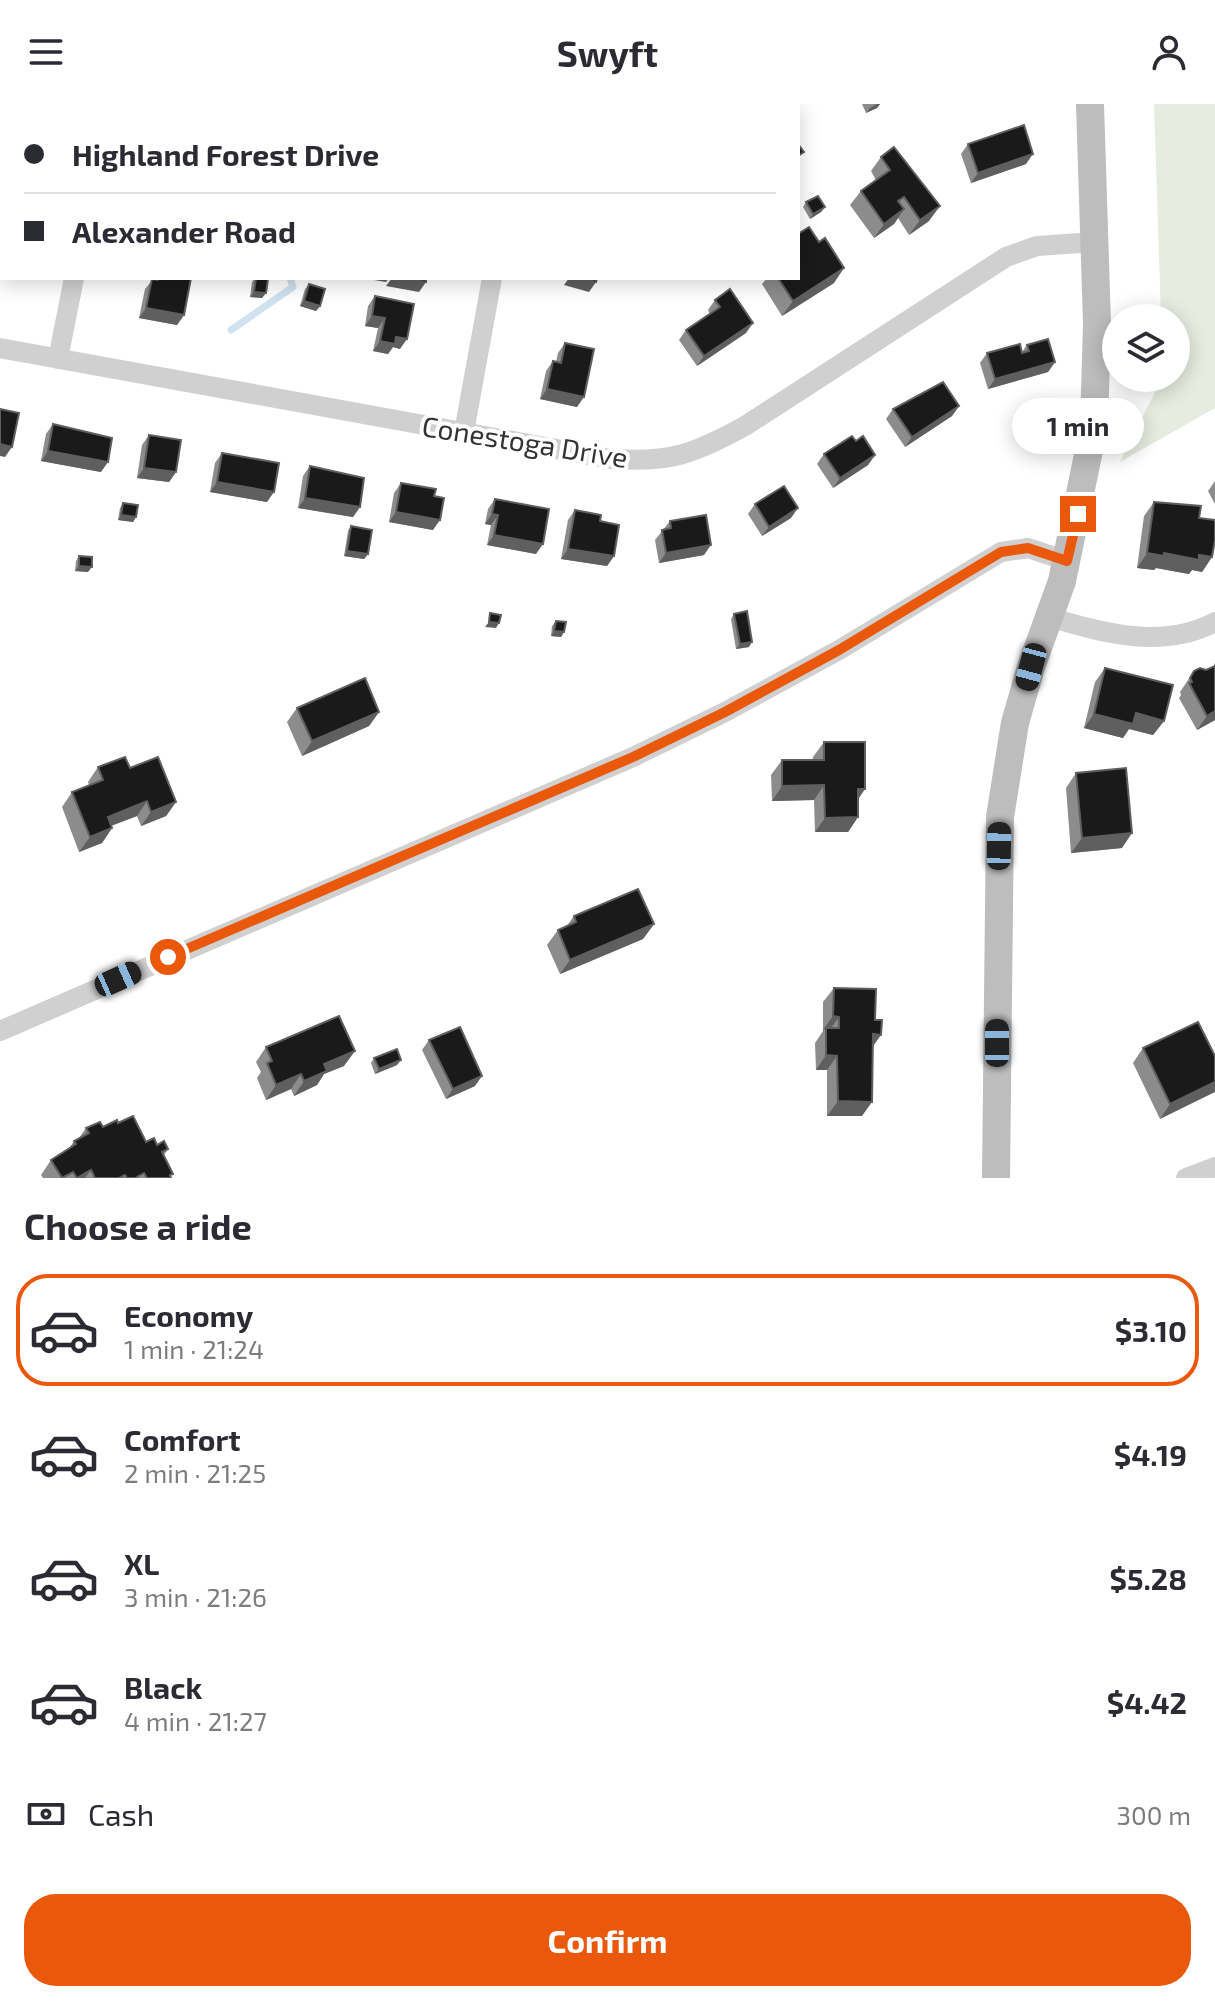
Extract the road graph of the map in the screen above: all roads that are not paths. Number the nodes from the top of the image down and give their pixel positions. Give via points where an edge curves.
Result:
1 (1090, 104) edge
2 (1094, 242) junction
3 (74, 280) edge
4 (492, 280) edge
5 (0, 348) edge
6 (58, 359) junction
7 (464, 432) junction
8 (1067, 561) junction
9 (1049, 617) junction
10 (1215, 622) edge
11 (0, 1031) edge
12 (1215, 1167) edge
13 (996, 1178) edge
14 (1186, 1178) edge

1 - 2 street
2 - 7 street, Conestoga Drive via 1037,246 1006,257 745,426 687,454 611,459
2 - 8 street via 1094,426
3 - 6 street
4 - 7 street
5 - 6 street, Conestoga Drive
6 - 7 street, Conestoga Drive
8 - 9 street
8 - 11 street via 1028,548 1001,552 839,650 633,757
9 - 10 street via 1123,635 1161,638
9 - 13 street via 1015,723 1000,817
12 - 14 street

